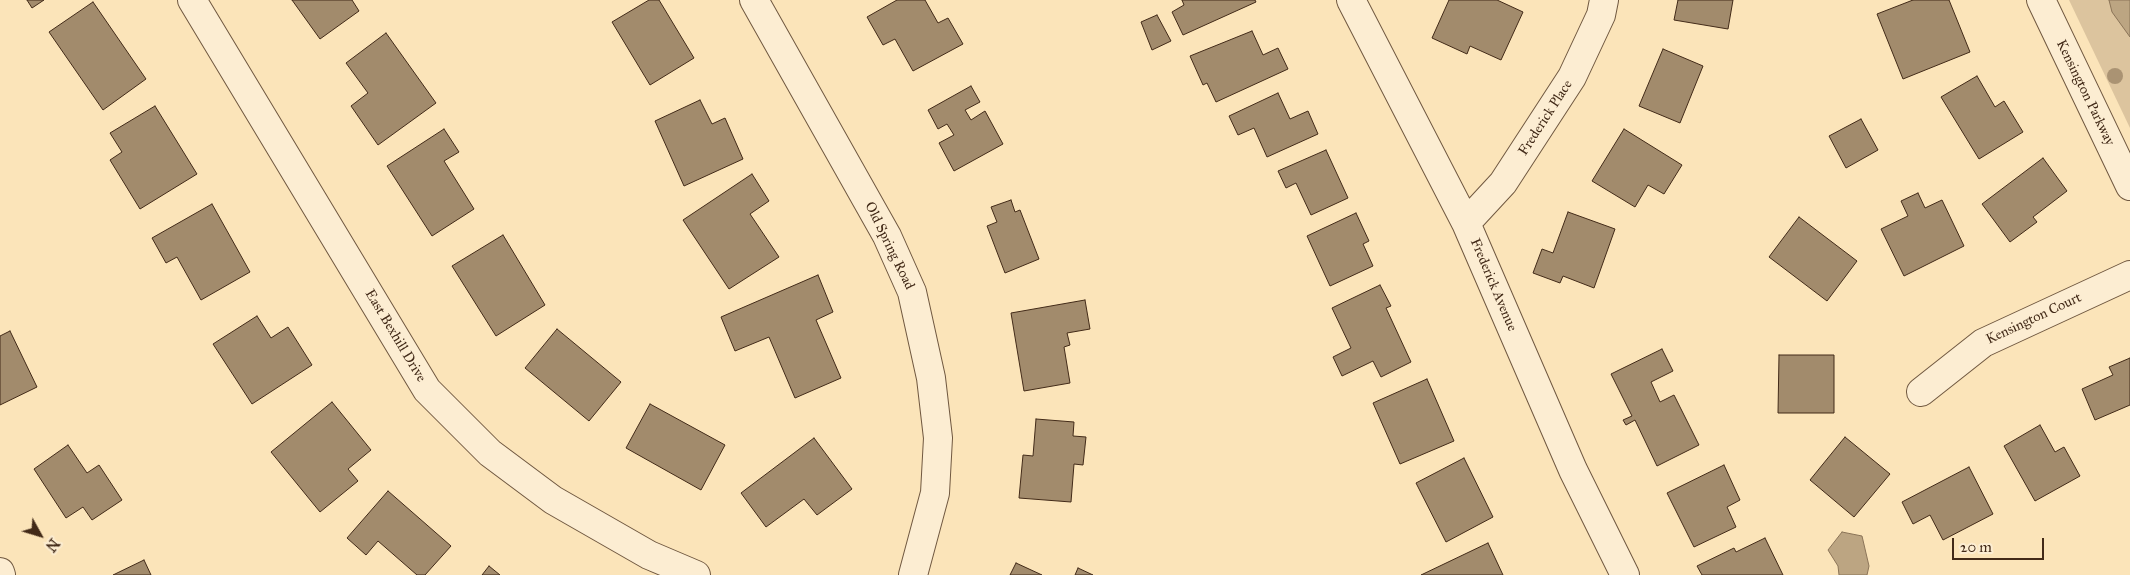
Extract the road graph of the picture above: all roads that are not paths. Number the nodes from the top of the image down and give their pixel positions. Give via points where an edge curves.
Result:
1 (192, 0) edge
2 (754, 0) edge
3 (1352, 0) edge
4 (1604, 0) edge
5 (2041, 0) edge
6 (2130, 186) edge
7 (1466, 223) junction
8 (2130, 274) edge
9 (1921, 392) dead end
10 (696, 575) edge
11 (913, 575) edge
12 (1625, 575) edge

1 - 10 street, East Bexhill Drive via 427,390 490,452 553,500 649,555
2 - 11 street, Old Spring Road via 887,236 912,292 931,378 938,438 935,493
3 - 7 street, Frederick Avenue
4 - 7 street, Frederick Place via 1572,77 1503,183
5 - 6 street, Kensington Parkway
7 - 12 street, Frederick Avenue via 1573,470
8 - 9 street, Kensington Court via 1983,343

